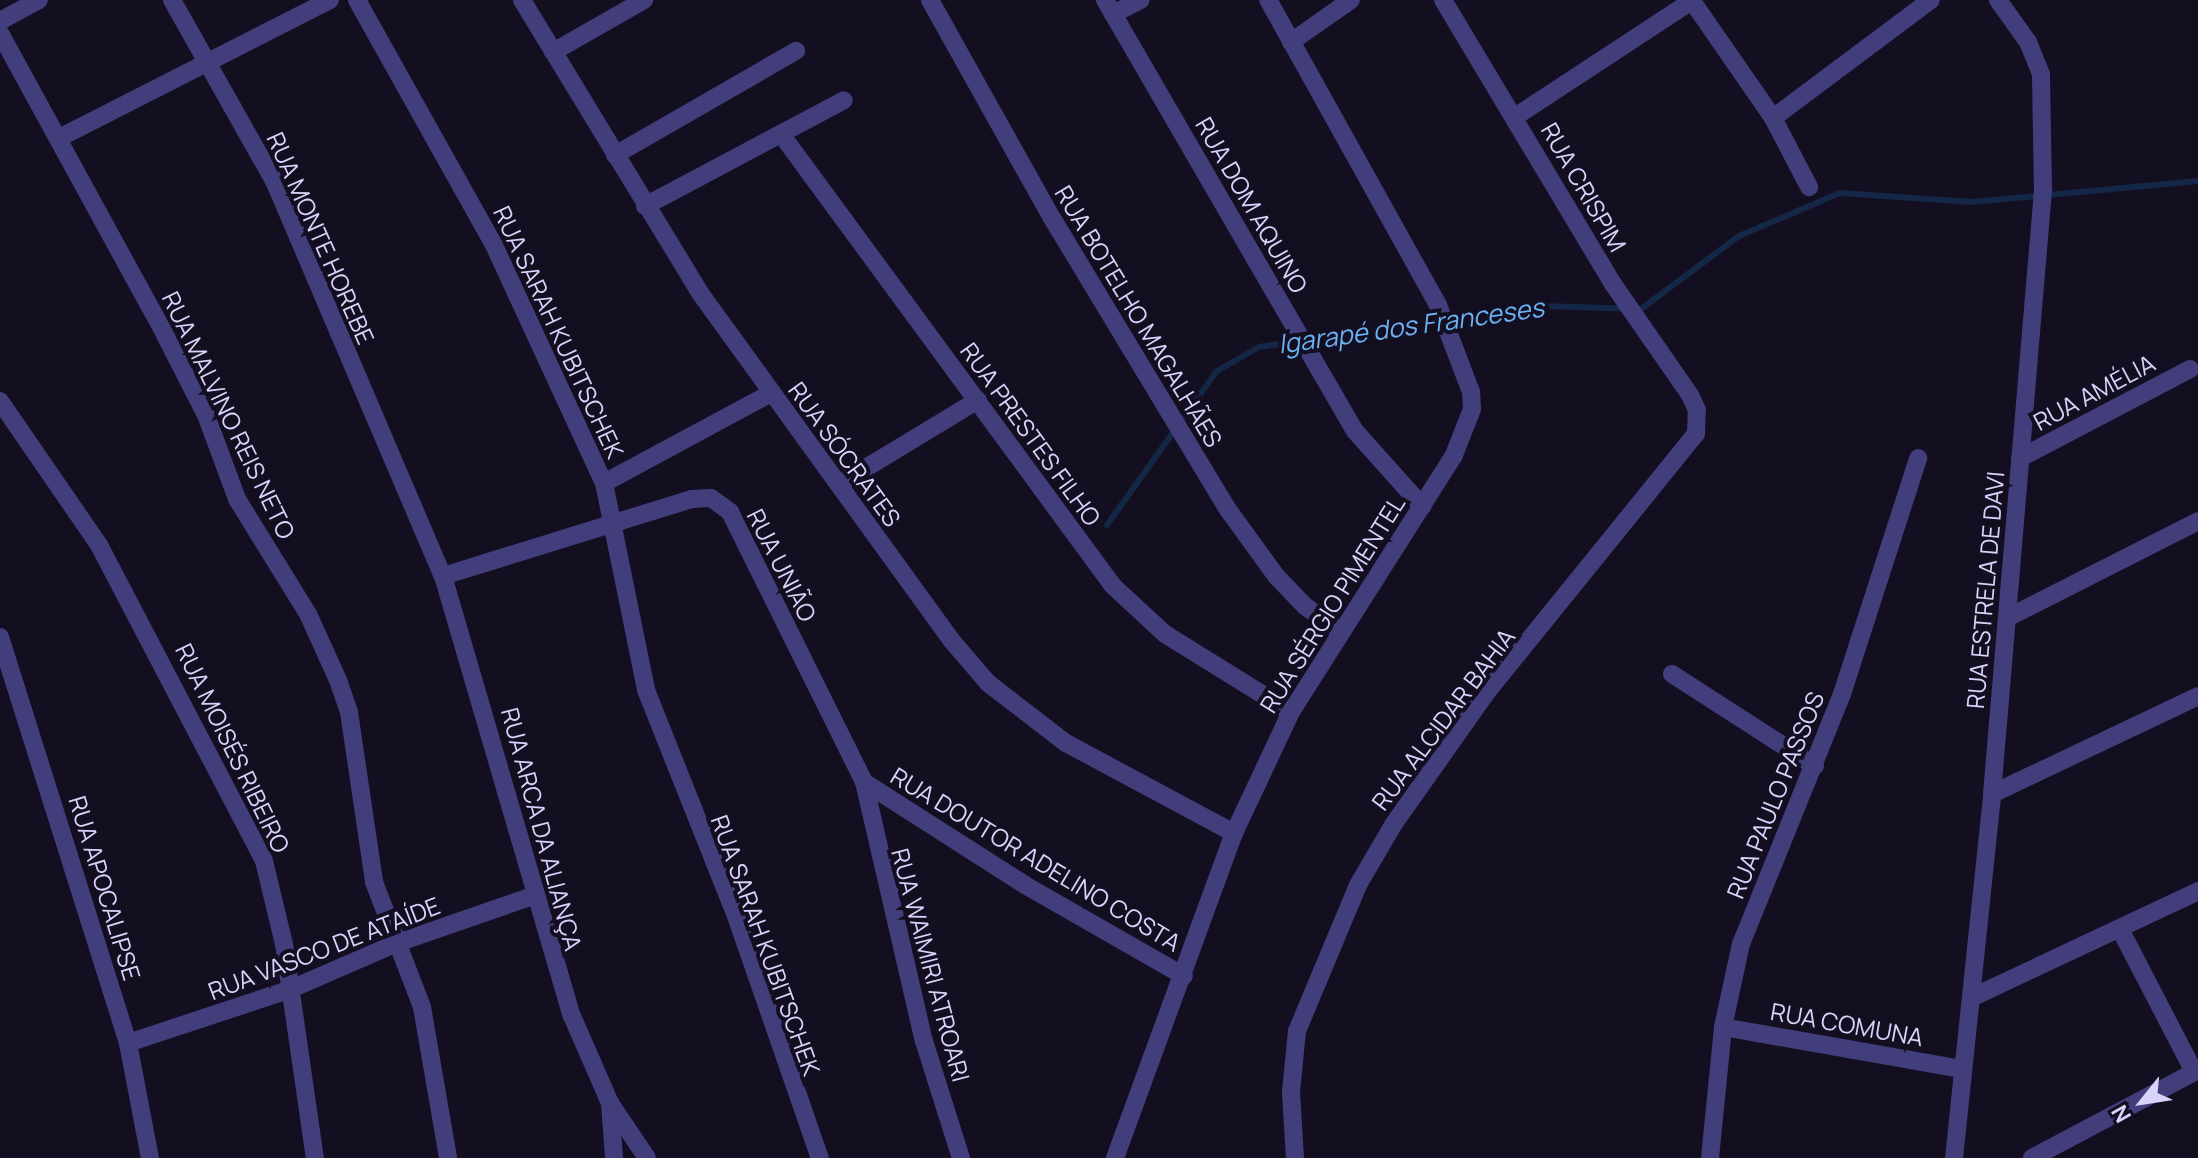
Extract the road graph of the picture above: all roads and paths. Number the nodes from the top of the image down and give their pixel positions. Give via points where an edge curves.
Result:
1 (39, 0) edge
2 (172, 0) edge
3 (330, 0) edge
4 (357, 0) edge
5 (522, 0) edge
6 (644, 0) edge
7 (930, 0) edge
8 (1141, 0) edge
9 (1268, 0) edge
10 (1351, 0) edge
11 (1443, 0) edge
12 (1692, 0) edge
13 (1931, 0) edge
14 (1998, 0) edge
15 (1109, 7) edge
16 (1666, 7) edge
17 (0, 21) edge
18 (0, 33) edge
19 (1291, 42) junction
20 (796, 51) dead end
21 (553, 52) junction
22 (209, 61) junction
23 (844, 100) dead end
24 (1515, 117) junction
25 (1773, 118) junction
26 (781, 134) junction
27 (59, 138) junction
28 (615, 155) junction
29 (1809, 187) dead end
30 (645, 206) junction
31 (2190, 369) dead end
32 (771, 393) junction
33 (1690, 395) joint
34 (978, 400) junction
35 (0, 401) edge
36 (1918, 458) dead end
37 (2020, 458) junction
38 (604, 483) junction
39 (841, 483) junction
40 (412, 504) joint
41 (1422, 506) junction
42 (2198, 521) edge
43 (613, 523) junction
44 (443, 576) junction
45 (2007, 618) junction
46 (1339, 631) junction
47 (0, 637) edge
48 (1672, 674) dead end
49 (2198, 696) edge
50 (1291, 712) junction
51 (1815, 766) junction
52 (864, 782) junction
53 (1992, 794) junction
54 (1234, 833) junction
55 (2198, 891) edge
56 (536, 895) junction
57 (2121, 931) junction
58 (397, 943) junction
59 (1184, 976) junction
60 (291, 989) junction
61 (1971, 998) junction
62 (1723, 1027) junction
63 (128, 1043) junction
64 (1962, 1069) junction
65 (2196, 1071) edge
66 (610, 1103) junction
67 (150, 1158) edge
68 (315, 1158) edge
69 (448, 1158) edge
70 (614, 1158) edge
71 (647, 1158) edge
72 (820, 1158) edge
73 (961, 1158) edge
74 (1115, 1158) edge
75 (1295, 1158) edge
76 (1710, 1158) edge
77 (1954, 1158) edge
78 (2032, 1158) edge

1 - 17 street
2 - 22 street, RUA MONTE HOREBE
3 - 22 street
4 - 38 street, RUA SARAH KUBITSCHEK via 493,243
5 - 21 street, RUA SÓCRATES
6 - 21 street
7 - 46 street, RUA BOTELHO MAGALHÃES via 1052,218 1229,511 1286,586
8 - 15 street
9 - 19 street
10 - 19 street
11 - 24 street, RUA CRISPIM
12 - 16 street
12 - 25 street
13 - 25 street
14 - 37 street, RUA ESTRELA DE DAVI via 2021,30 2041,74 2043,191
15 - 41 street, RUA DOM AQUINO via 1355,431
16 - 24 street
18 - 27 street, RUA MALVINO REIS NETO
19 - 41 street, RUA SÉRGIO PIMENTEL via 1438,305 1471,392 1466,429
20 - 28 street
21 - 28 street, RUA SÓCRATES
22 - 27 street
22 - 40 street, RUA MONTE HOREBE via 281,196
23 - 26 street
24 - 33 street, RUA CRISPIM via 1613,284
25 - 29 street
26 - 30 street
26 - 34 street, RUA PRESTES FILHO
27 - 58 street, RUA MALVINO REIS NETO via 206,415 242,509 308,614 338,680 353,737 372,871
28 - 30 street, RUA SÓCRATES
30 - 32 street, RUA SÓCRATES
31 - 37 street, RUA AMÉLIA
32 - 38 street
32 - 39 street, RUA SÓCRATES
33 - 75 street, RUA ALCIDAR BAHIA via 1698,423 1690,448 1486,693 1393,825 1358,885 1297,1031 1291,1092
34 - 39 street
34 - 50 street, RUA PRESTES FILHO via 1113,586 1138,611 1177,642
35 - 60 street, RUA MOISÉS RIBEIRO via 99,545 241,812 277,906
36 - 51 street, RUA PAULO PASSOS
37 - 45 street, RUA ESTRELA DE DAVI
38 - 43 street, RUA SARAH KUBITSCHEK
39 - 54 street, RUA SÓCRATES via 916,596 988,683 1066,743
40 - 44 street, RUA ARCA DA ALIANÇA
41 - 46 street, RUA SÉRGIO PIMENTEL
42 - 45 street
43 - 44 street, RUA UNIÃO
43 - 52 street, RUA UNIÃO via 692,499 721,503 745,537
43 - 72 street, RUA SARAH KUBITSCHEK via 650,703 736,916
44 - 56 street, RUA ARCA DA ALIANÇA
45 - 53 street, RUA ESTRELA DE DAVI
46 - 50 street, RUA SÉRGIO PIMENTEL
47 - 63 street, RUA APOCALIPSE
48 - 51 street
49 - 53 street
50 - 54 street, RUA SÉRGIO PIMENTEL
51 - 62 street, RUA PAULO PASSOS via 1741,944
52 - 59 street, RUA DOUTOR ADELINO COSTA via 1025,885
52 - 73 street, RUA WAIMIRI ATROARI via 924,1041
53 - 61 street, RUA ESTRELA DE DAVI
54 - 59 street, RUA SÉRGIO PIMENTEL
55 - 57 street
56 - 58 street, RUA VASCO DE ATAÍDE
56 - 66 street, RUA ARCA DA ALIANÇA via 572,1016
57 - 61 street
57 - 65 street
58 - 60 street, RUA VASCO DE ATAÍDE
58 - 69 street, RUA MALVINO REIS NETO via 430,1038
59 - 74 street, RUA SÉRGIO PIMENTEL
60 - 63 street, RUA VASCO DE ATAÍDE
60 - 68 street, RUA MOISÉS RIBEIRO
61 - 64 street, RUA ESTRELA DE DAVI
62 - 64 street, RUA COMUNA
62 - 76 street, RUA PAULO PASSOS
63 - 67 street, RUA APOCALIPSE
64 - 77 street, RUA ESTRELA DE DAVI
65 - 78 street
66 - 70 street
66 - 71 street, RUA ARCA DA ALIANÇA

